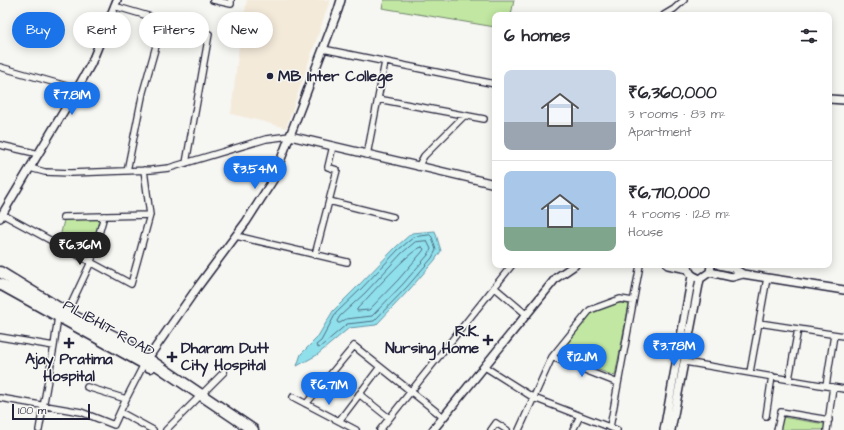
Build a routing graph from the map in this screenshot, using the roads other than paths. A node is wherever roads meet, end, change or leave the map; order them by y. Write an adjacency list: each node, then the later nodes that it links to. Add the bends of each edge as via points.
1 (213, 0): 2 (street, via 231,4)
2 (231, 0)
3 (341, 0): 10 (street)
4 (684, 0): 7 (street)
5 (115, 3): 6 (street); 14 (street)
6 (140, 12)
7 (669, 12)
8 (155, 48): 29 (street, via 143,92)
9 (207, 48): 25 (street)
10 (323, 50): 11 (street); 20 (street)
11 (385, 62): 13 (street); 16 (street)
12 (0, 67): 14 (street)
13 (492, 83)
14 (77, 89): 23 (street)
15 (832, 98): 17 (street)
16 (378, 99): 18 (street); 24 (street)
17 (844, 100)
18 (464, 116): 19 (street); 26 (street, via 424,156)
19 (484, 119)
20 (290, 136): 22 (street); 25 (street, via 266,138); 37 (street, via 273,180)
21 (0, 145): 23 (street)
22 (333, 146): 24 (street); 31 (street, via 328,167 337,170)
23 (39, 154): 27 (street)
24 (367, 154): 26 (street)
25 (186, 163): 28 (street, via 169,168)
26 (418, 167): 30 (street)
27 (30, 168): 29 (street, via 45,172 71,173); 33 (street)
28 (144, 170): 29 (street); 32 (street)
29 (127, 171)
30 (492, 183)
31 (329, 201): 35 (street); 38 (street)
32 (150, 215): 34 (street); 39 (street, via 131,284)
33 (1, 216): 39 (street)
34 (104, 216): 36 (street); 39 (street)
35 (394, 217)
36 (63, 218)
37 (236, 236): 38 (street); 64 (street)
38 (315, 255): 40 (street)
39 (91, 262): 56 (street)
40 (347, 262)
41 (510, 268): 52 (street)
42 (570, 268): 55 (street, via 556,278)
43 (639, 268): 54 (street)
44 (733, 268): 48 (street)
45 (710, 269): 48 (street, via 732,277); 50 (street)
46 (689, 270): 50 (street); 107 (street)
47 (0, 272): 56 (highway)
48 (743, 274): 49 (street)
49 (767, 278): 53 (street); 57 (street)
50 (700, 279): 65 (street)
51 (0, 284): 56 (highway, PILIBHIT ROAD)
52 (494, 287): 55 (street); 77 (street)
53 (844, 290)
54 (633, 301): 63 (street, via 620,299 590,310); 72 (street)
55 (527, 315): 67 (street)
56 (63, 316): 62 (street); 64 (highway, PILIBHIT ROAD)
57 (759, 323): 58 (street); 69 (street)
58 (798, 329): 59 (street); 71 (street)
59 (834, 335): 60 (street); 74 (street)
60 (844, 336)
61 (0, 337): 62 (street)
62 (54, 346): 84 (street)
63 (552, 357): 72 (street); 82 (street)
64 (146, 361): 79 (highway, PILIBHIT ROAD); 83 (street)
65 (685, 362): 69 (street); 108 (street)
66 (380, 367): 77 (street); 78 (street); 85 (street, via 354,346)
67 (485, 367): 82 (street); 89 (street)
68 (224, 372): 79 (street)
69 (750, 372): 70 (street)
70 (772, 376): 71 (street); 88 (street)
71 (789, 379): 74 (street)
72 (618, 383): 93 (street)
73 (87, 386): 83 (street)
74 (826, 386): 75 (street)
75 (833, 387): 76 (street); 91 (street)
76 (844, 389)
77 (411, 391): 89 (street); 90 (street)
78 (359, 394): 90 (street); 92 (street)
79 (199, 396): 96 (street); 97 (highway, PILIBHIT ROAD, via 221,418); 98 (highway)
80 (293, 397): 85 (street)
81 (0, 398): 84 (street)
82 (534, 398): 87 (street); 104 (street)
83 (126, 399): 86 (street)
84 (44, 404): 86 (street, via 82,412 114,425); 94 (street)
85 (306, 404): 92 (street)
86 (120, 412): 95 (street)
87 (580, 416): 93 (street); 105 (street)
88 (766, 416)
89 (443, 417): 101 (street)
90 (390, 418): 100 (street)
91 (829, 420): 109 (street, via 781,412); 110 (street)
92 (339, 421): 99 (street)
93 (610, 427): 106 (street)
94 (39, 430)
95 (153, 430)
96 (166, 430)
97 (240, 430)
98 (253, 430)
99 (356, 430)
100 (380, 430)
101 (433, 430)
102 (491, 430): 103 (street, via 496,423)
103 (507, 430)
104 (519, 430)
105 (573, 430)
106 (617, 430)
107 (664, 430)
108 (671, 430)
109 (778, 430)
110 (827, 430)

